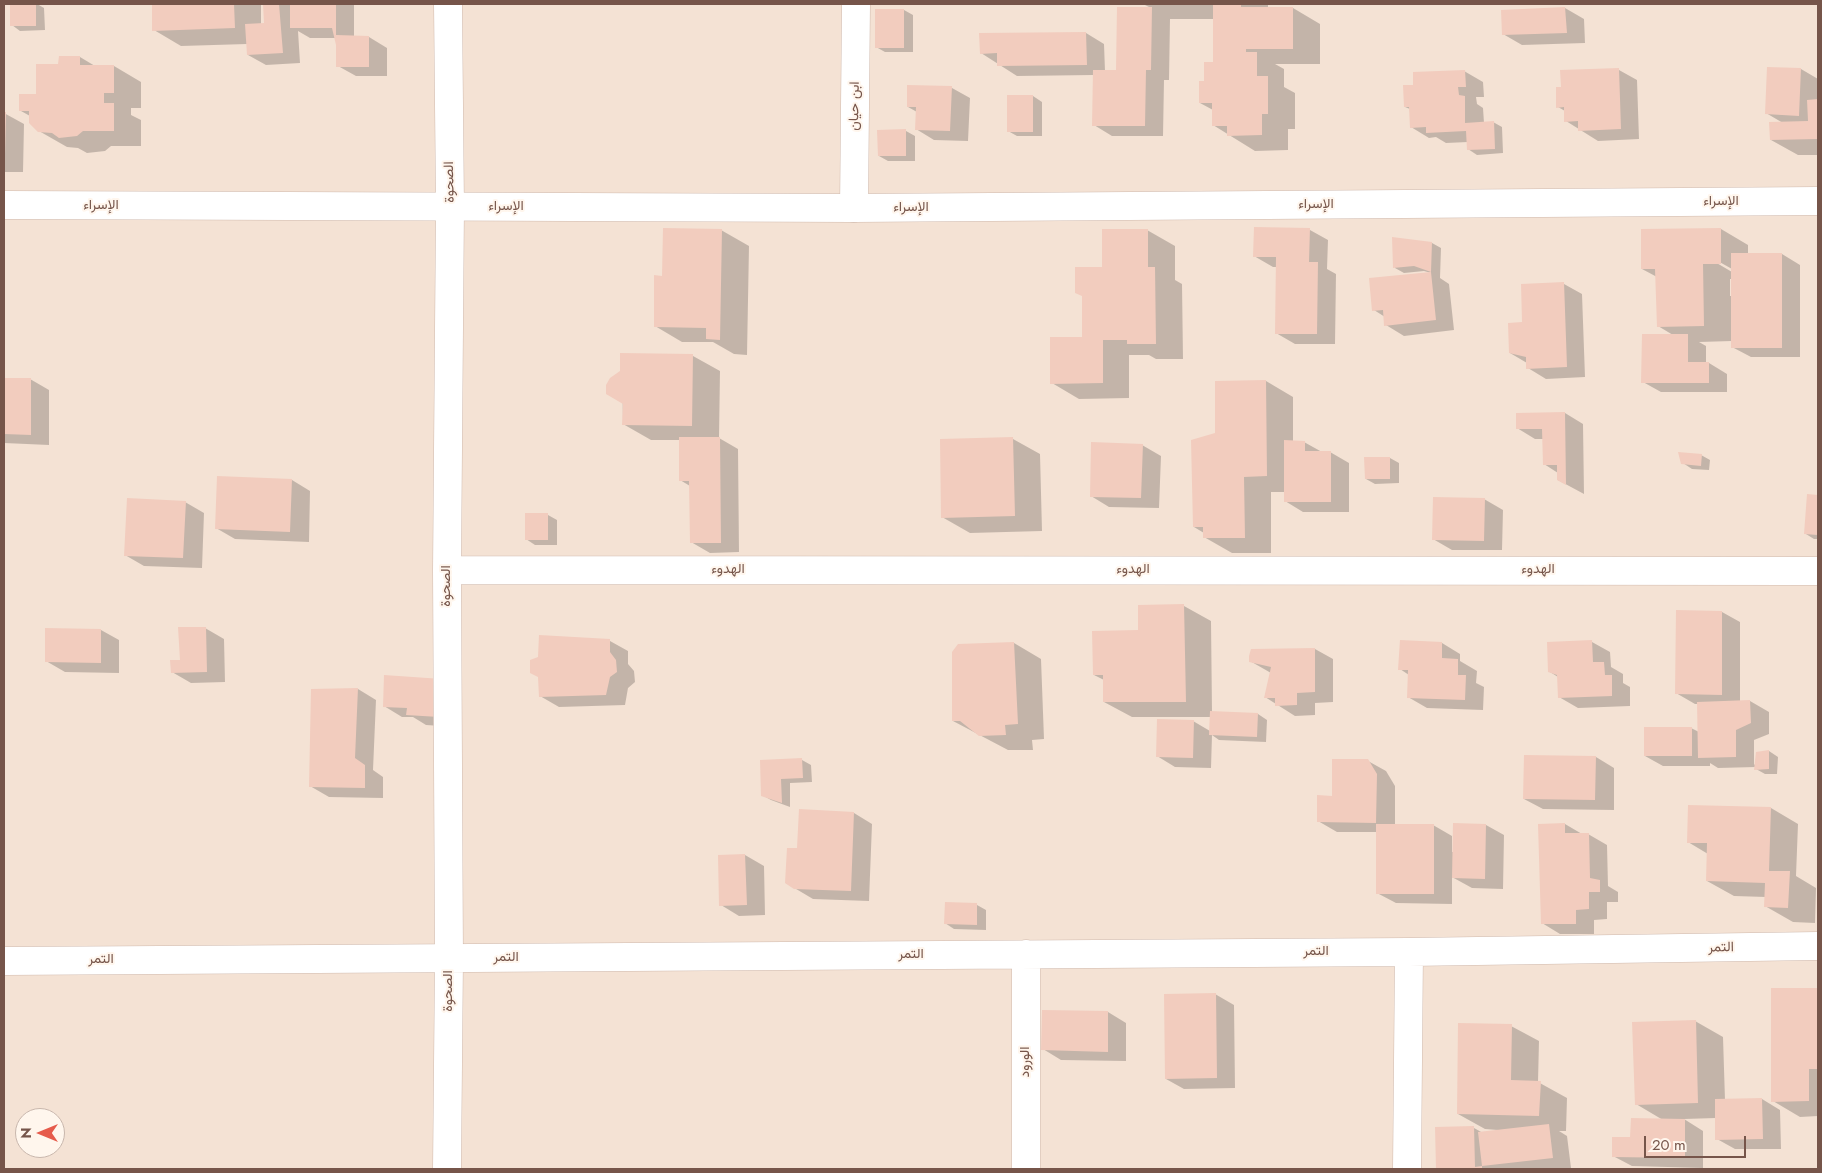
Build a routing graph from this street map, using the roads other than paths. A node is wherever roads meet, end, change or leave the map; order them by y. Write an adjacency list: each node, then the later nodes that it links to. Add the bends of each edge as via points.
1 (448, 4): 5 (street, الصحوة)
2 (856, 4): 6 (street, ابن حيان)
3 (1818, 202): 6 (street, الإسراء)
4 (4, 205): 5 (street, الإسراء)
5 (450, 207): 6 (street, الإسراء); 7 (street, الصحوة)
6 (854, 208)
7 (447, 570): 8 (street, الهدوء); 12 (street, الصحوة)
8 (1818, 571)
9 (1818, 946): 10 (street, التمر)
10 (1409, 952): 11 (street, التمر); 16 (street)
11 (1026, 954): 12 (street, التمر); 15 (street, الورود)
12 (449, 959): 13 (street, التمر); 14 (street, الصحوة)
13 (4, 961)
14 (447, 1169)
15 (1026, 1169)
16 (1407, 1169)

